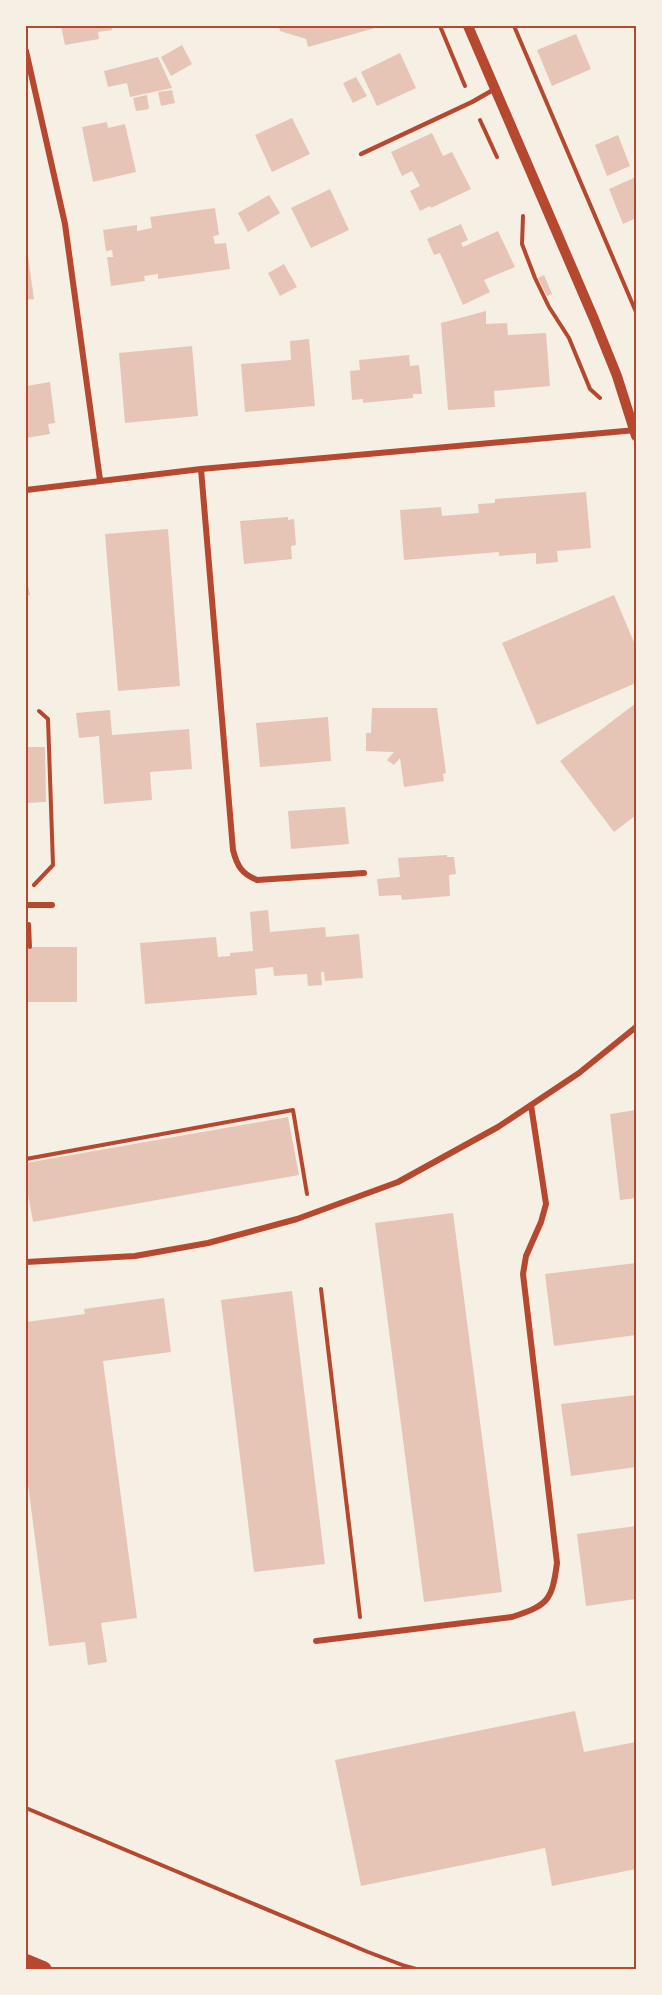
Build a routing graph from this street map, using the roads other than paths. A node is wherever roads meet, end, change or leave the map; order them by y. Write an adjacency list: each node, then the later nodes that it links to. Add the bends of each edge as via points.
1 (468, 26): 3 (street)
2 (26, 51): 7 (street, via 65,224)
3 (495, 89): 4 (lane); 5 (street, via 594,319)
4 (361, 154)
5 (636, 432): 6 (street)
6 (201, 469): 7 (street); 9 (street, via 236,863 245,875 257,880)
7 (100, 480): 8 (street)
8 (26, 490)
9 (364, 873)
10 (26, 905): 11 (street)
11 (52, 905)
12 (636, 1027): 13 (street)
13 (531, 1105): 14 (street, via 398,1182 297,1219 208,1243 135,1256); 15 (street, via 546,1204 522,1274 557,1563 553,1590 538,1608 512,1617)
14 (26, 1262)
15 (316, 1641)
16 (26, 1962): 17 (highway)
17 (43, 1970)

